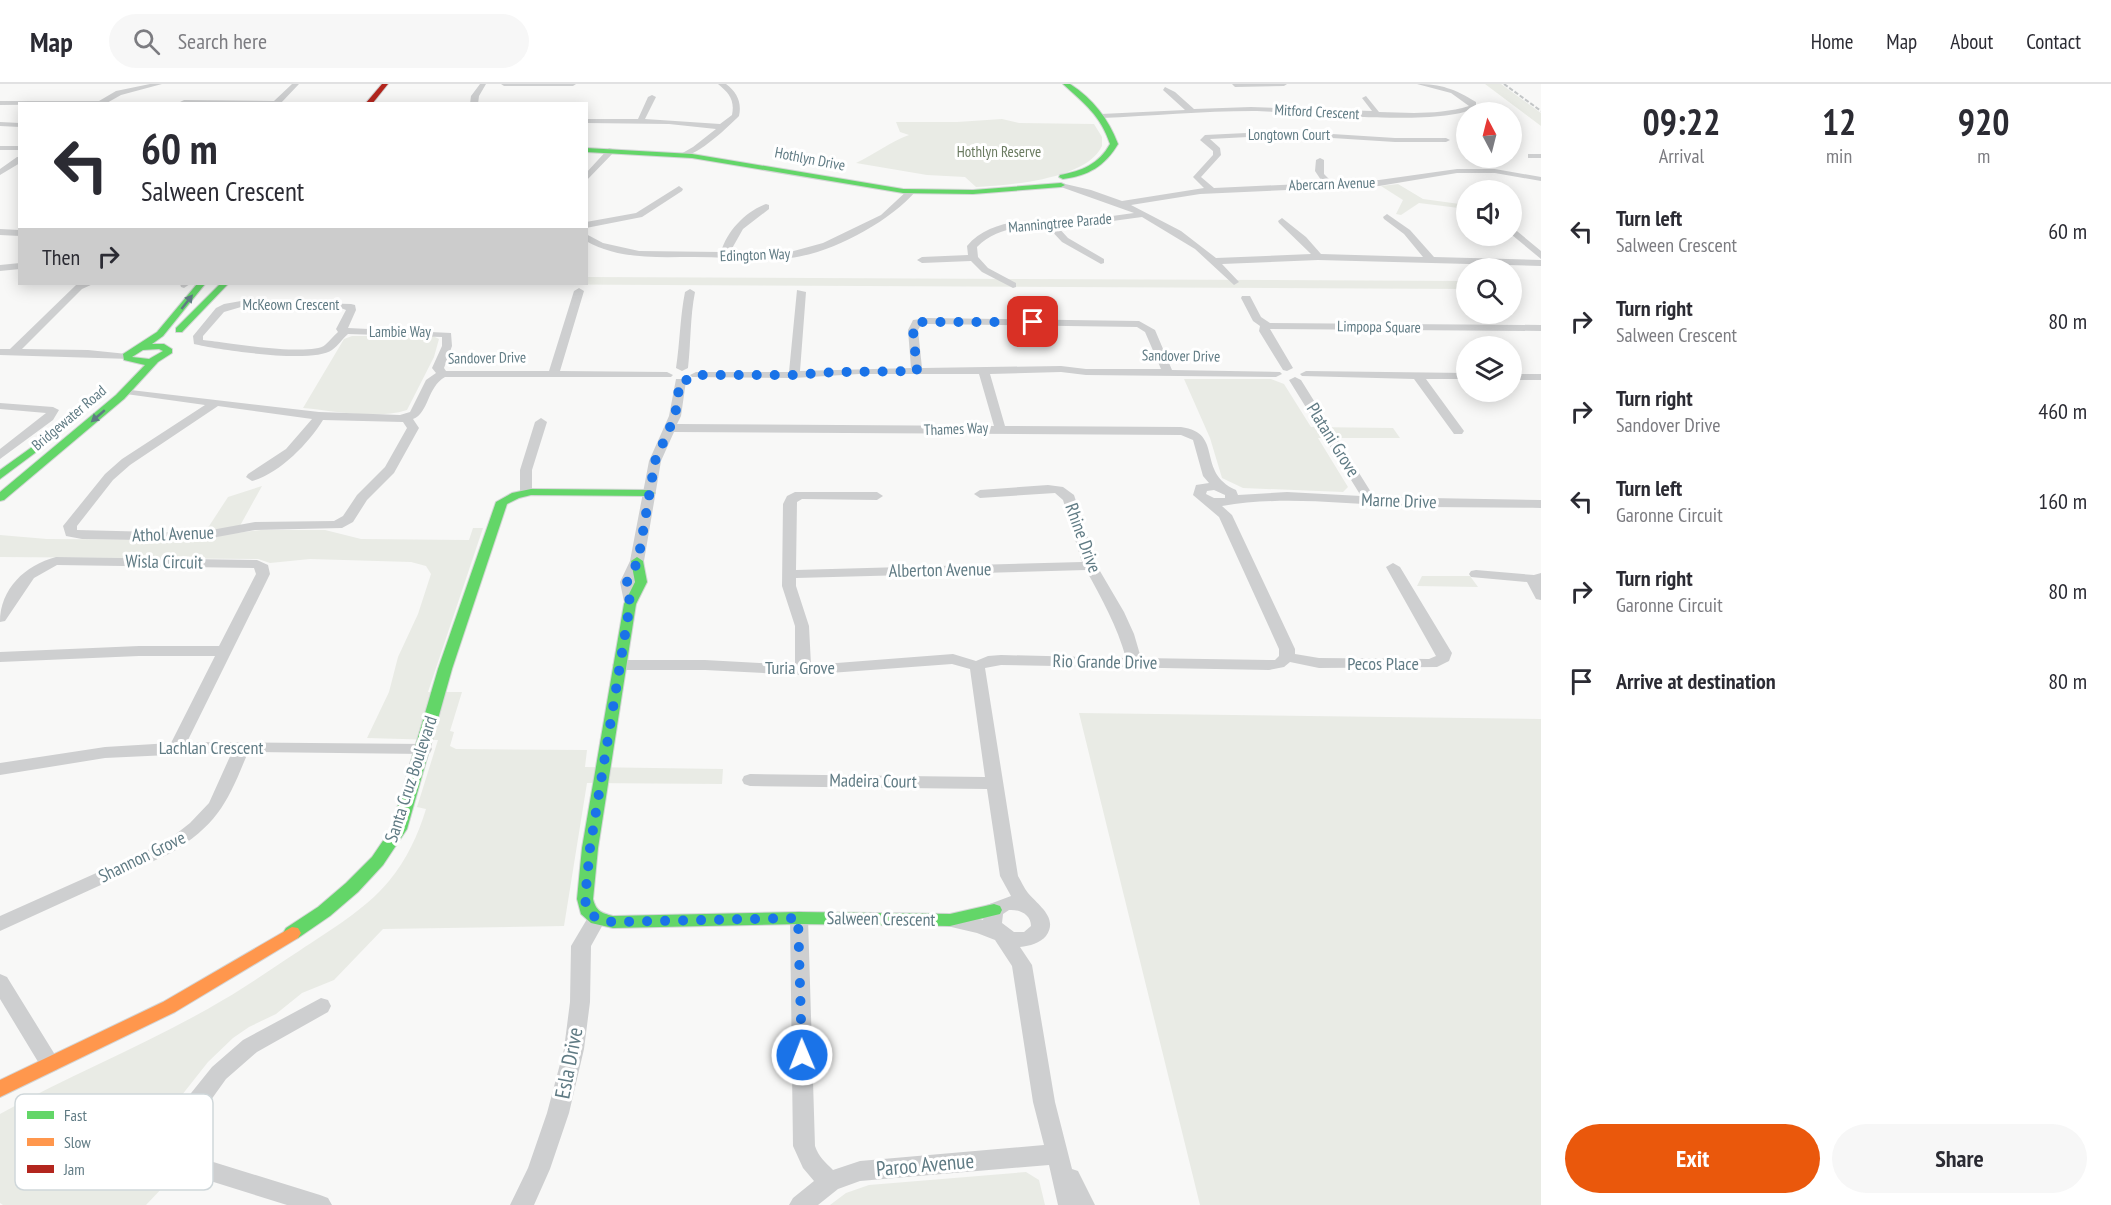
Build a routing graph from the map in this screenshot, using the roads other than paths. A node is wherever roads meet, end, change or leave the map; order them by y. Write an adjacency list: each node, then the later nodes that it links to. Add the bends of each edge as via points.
1 (159, 84): 20 (street, via 119,93)
2 (296, 84): 21 (street)
3 (385, 84): 22 (street)
4 (398, 84): 23 (street)
5 (483, 84): 24 (street)
6 (504, 84): 7 (street)
7 (573, 84)
8 (721, 84): 34 (street, via 731,91 738,110)
9 (1066, 84): 29 (street, Hothlyn Drive, via 1082,93)
10 (1284, 84): 12 (street)
11 (1420, 84): 13 (street)
12 (1235, 85)
13 (1433, 85): 25 (street, via 1460,93)
14 (1165, 89): 26 (street)
15 (8, 97): 18 (street)
16 (652, 97): 31 (street)
17 (1366, 98): 28 (street)
18 (0, 102): 19 (street)
19 (18, 102)
20 (101, 102)
21 (276, 102)
22 (370, 102)
23 (383, 102)
24 (474, 102)
25 (1471, 102)
26 (1193, 112): 28 (street, Mitford Crescent, via 1289,110); 29 (street, Mitford Crescent)
27 (1456, 112): 28 (street, Mitford Crescent)
28 (1378, 115)
29 (1101, 116): 46 (street, Hothlyn Drive, via 1114,144 1103,162)
30 (588, 121): 31 (street)
31 (641, 121): 34 (street)
32 (0, 124): 33 (street)
33 (18, 125)
34 (723, 127): 40 (street)
35 (1446, 140): 49 (street, Longtown Court, via 1285,133 1208,137 1204,140 1217,150 1218,156 1197,177)
36 (0, 148): 37 (street)
37 (18, 148)
38 (588, 150): 39 (street, Hothlyn Drive)
39 (606, 153): 40 (street, Hothlyn Drive); 44 (street)
40 (690, 153): 50 (street, Hothlyn Drive)
41 (18, 160): 43 (street)
42 (1320, 160): 47 (street, via 1317,167)
43 (0, 173)
44 (588, 176)
45 (1541, 179): 47 (street, Abercarn Avenue, via 1503,172 1464,171 1389,182)
46 (1067, 181): 50 (street, Hothlyn Drive, via 1027,188); 51 (street)
47 (1330, 185): 49 (street, Abercarn Avenue)
48 (680, 189): 57 (street, via 639,214)
49 (1211, 190): 51 (street, Abercarn Avenue)
50 (906, 194): 65 (street, Edington Way, via 884,217 816,249 775,256)
51 (1122, 204): 53 (street)
52 (766, 207): 65 (street, via 737,229)
53 (1143, 214): 56 (street, Manningtree Parade); 71 (street, via 1179,233)
54 (1387, 217): 69 (street, via 1407,232)
55 (1282, 221): 66 (street)
56 (1049, 223): 67 (street, Manningtree Parade, via 1014,226 984,235 972,246); 70 (street, via 1065,240)
57 (588, 225)
58 (0, 232): 59 (street)
59 (18, 233)
60 (588, 238): 62 (street, Edington Way)
61 (1522, 239): 64 (street)
62 (600, 245): 63 (street); 65 (street, Edington Way, via 639,254)
63 (588, 248)
64 (1541, 255)
65 (724, 256)
66 (1318, 257): 69 (street); 71 (street)
67 (973, 258): 68 (street); 79 (street, via 985,270)
68 (922, 260)
69 (1431, 260): 72 (street)
70 (1101, 261)
71 (1215, 261): 75 (street)
72 (1541, 263)
73 (18, 266): 74 (street)
74 (0, 268)
75 (1234, 282)
76 (85, 285): 89 (street)
77 (200, 285): 90 (street, Bridgewater Road, one-way to 77, via 155,339)
78 (223, 285): 87 (street, via 170,337)
79 (1013, 285)
80 (579, 291): 95 (street)
81 (690, 292): 99 (street)
82 (801, 292): 100 (street)
83 (1246, 298): 84 (street, via 1257,319)
84 (1268, 326): 85 (street, Limpopa Square); 92 (street, via 1264,331)
85 (1541, 328)
86 (346, 331): 86 (street, McKeown Crescent, via 341,329 351,310 347,305 232,304 220,310 196,339 256,350 317,352 329,348); 97 (street, Lambie Way, via 447,335 438,368)
87 (166, 347): 90 (street, via 155,345); 91 (street, Bridgewater Road, via 168,354)
88 (0, 352): 89 (street)
89 (12, 352): 90 (street)
90 (134, 353): 91 (street); 106 (street, Bridgewater Road, via 121,377)
91 (155, 360): 107 (street, Bridgewater Road)
92 (1287, 368): 98 (street, via 1277,370); 104 (street, via 1297,369)
93 (917, 371): 94 (street, Sandover Drive); 96 (street, via 914,324 927,321 1139,324 1150,330); 100 (street, Sandover Drive)
94 (984, 372): 96 (street, Sandover Drive); 115 (street)
95 (554, 373): 97 (street, Sandover Drive); 99 (street, Sandover Drive, via 667,375 671,379)
96 (1168, 373): 98 (street, Sandover Drive)
97 (443, 374): 112 (street, Sandover Drive, via 432,380 417,411)
98 (1276, 374): 104 (street, via 1285,379)
99 (681, 375): 100 (street, Sandover Drive, via 692,379 696,375); 114 (street)
100 (794, 375)
101 (1418, 376): 102 (street); 104 (street); 116 (street)
102 (1456, 376)
103 (1522, 376): 105 (street)
104 (1300, 377): 128 (street, Platani Grove)
105 (1541, 377)
106 (103, 393): 107 (street); 111 (street, Bridgewater Road)
107 (123, 394): 108 (street); 126 (street, Bridgewater Road, one-way to 126)
108 (215, 403): 110 (street); 112 (street, Athol Avenue, via 109,477 70,526 71,533 195,537 255,526 337,525 348,519 400,455 413,428)
109 (0, 406): 118 (street, via 53,410 49,418)
110 (319, 416): 112 (street); 120 (street, via 290,453)
111 (75, 417)
112 (407, 417)
113 (541, 422): 122 (street, via 526,470)
114 (671, 428): 115 (street, Thames Way); 123 (street, via 655,461)
115 (1000, 428): 121 (street, Thames Way, via 1189,432 1199,438)
116 (1458, 431)
117 (52, 435): 119 (street, Bridgewater Road)
118 (0, 455)
119 (0, 476)
120 (252, 477)
121 (1207, 482): 127 (street, Marne Drive); 127 (street, Thames Way, via 1198,492 1207,501)
122 (526, 493): 123 (street, Santa Cruz Boulevard); 147 (street, Santa Cruz Boulevard, via 506,500 498,509 445,669)
123 (649, 493): 136 (street, via 638,561 627,582)
124 (980, 494): 130 (street, Rhine Drive, via 1059,490 1069,498)
125 (877, 496): 132 (street, via 810,494 792,499)
126 (0, 498)
127 (1227, 499): 128 (street, Marne Drive, via 1256,496); 140 (street)
128 (1370, 501): 129 (street, Marne Drive)
129 (1541, 504)
130 (1090, 566): 132 (street, Alberton Avenue); 141 (street, Rhine Drive, via 1117,612)
131 (1393, 567): 140 (street, Pecos Place, via 1444,658 1431,664 1307,662)
132 (790, 574): 144 (street, via 792,599 802,626)
133 (1476, 574): 134 (street)
134 (1538, 578): 135 (street, via 1533,584)
135 (1541, 596)
136 (630, 604): 142 (street)
137 (0, 618): 138 (street, Wisla Circuit, via 29,573 45,563 257,564 263,568 263,574)
138 (225, 651): 139 (street); 145 (street, Wisla Circuit)
139 (0, 657)
140 (1287, 657): 141 (street, Rio Grande Drive, via 1275,665)
141 (1135, 662): 143 (street, Rio Grande Drive, via 1001,660)
142 (620, 664): 144 (street, Turia Grove); 155 (street, via 585,899 587,910)
143 (978, 666): 144 (street, Turia Grove, via 953,659); 150 (street)
144 (803, 670)
145 (177, 747): 146 (street, Lachlan Crescent); 148 (street, Lachlan Crescent, via 78,754)
146 (242, 747): 147 (street, Lachlan Crescent); 157 (street, Shannon Grove, via 219,804 188,836)
147 (424, 749): 163 (street, Santa Cruz Boulevard, via 399,829 387,852 344,898 200,991)
148 (0, 769)
149 (750, 780): 150 (street, Madeira Court)
150 (995, 783): 151 (street)
151 (1009, 876): 152 (street); 153 (street)
152 (1030, 907): 153 (street, via 1013,903); 159 (street, via 1041,922)
153 (996, 909): 156 (street, Salween Crescent); 158 (street, via 992,925)
154 (798, 918): 155 (street, Salween Crescent, via 613,922); 156 (street, Salween Crescent); 169 (street, via 804,1146 806,1156)
155 (597, 919): 171 (street, Esla Drive, via 582,946 574,1048 558,1113)
156 (950, 920): 158 (street, Salween Crescent)
157 (0, 924)
158 (1001, 935): 159 (street, via 1018,940); 160 (street)
159 (1033, 936): 160 (street)
160 (1022, 965): 167 (street, via 1044,1102)
161 (0, 982): 163 (street)
162 (321, 1006): 166 (street, via 250,1046)
163 (50, 1064): 164 (street, Santa Cruz Boulevard)
164 (10, 1085): 165 (street, Santa Cruz Boulevard)
165 (0, 1094)
166 (204, 1094)
167 (1058, 1154): 169 (street, Paroo Avenue, via 860,1171); 173 (street); 174 (street)
168 (213, 1172): 170 (street)
169 (830, 1181): 172 (street, Paroo Avenue)
170 (320, 1205)
171 (522, 1205)
172 (801, 1205)
173 (1070, 1205)
174 (1083, 1205)

